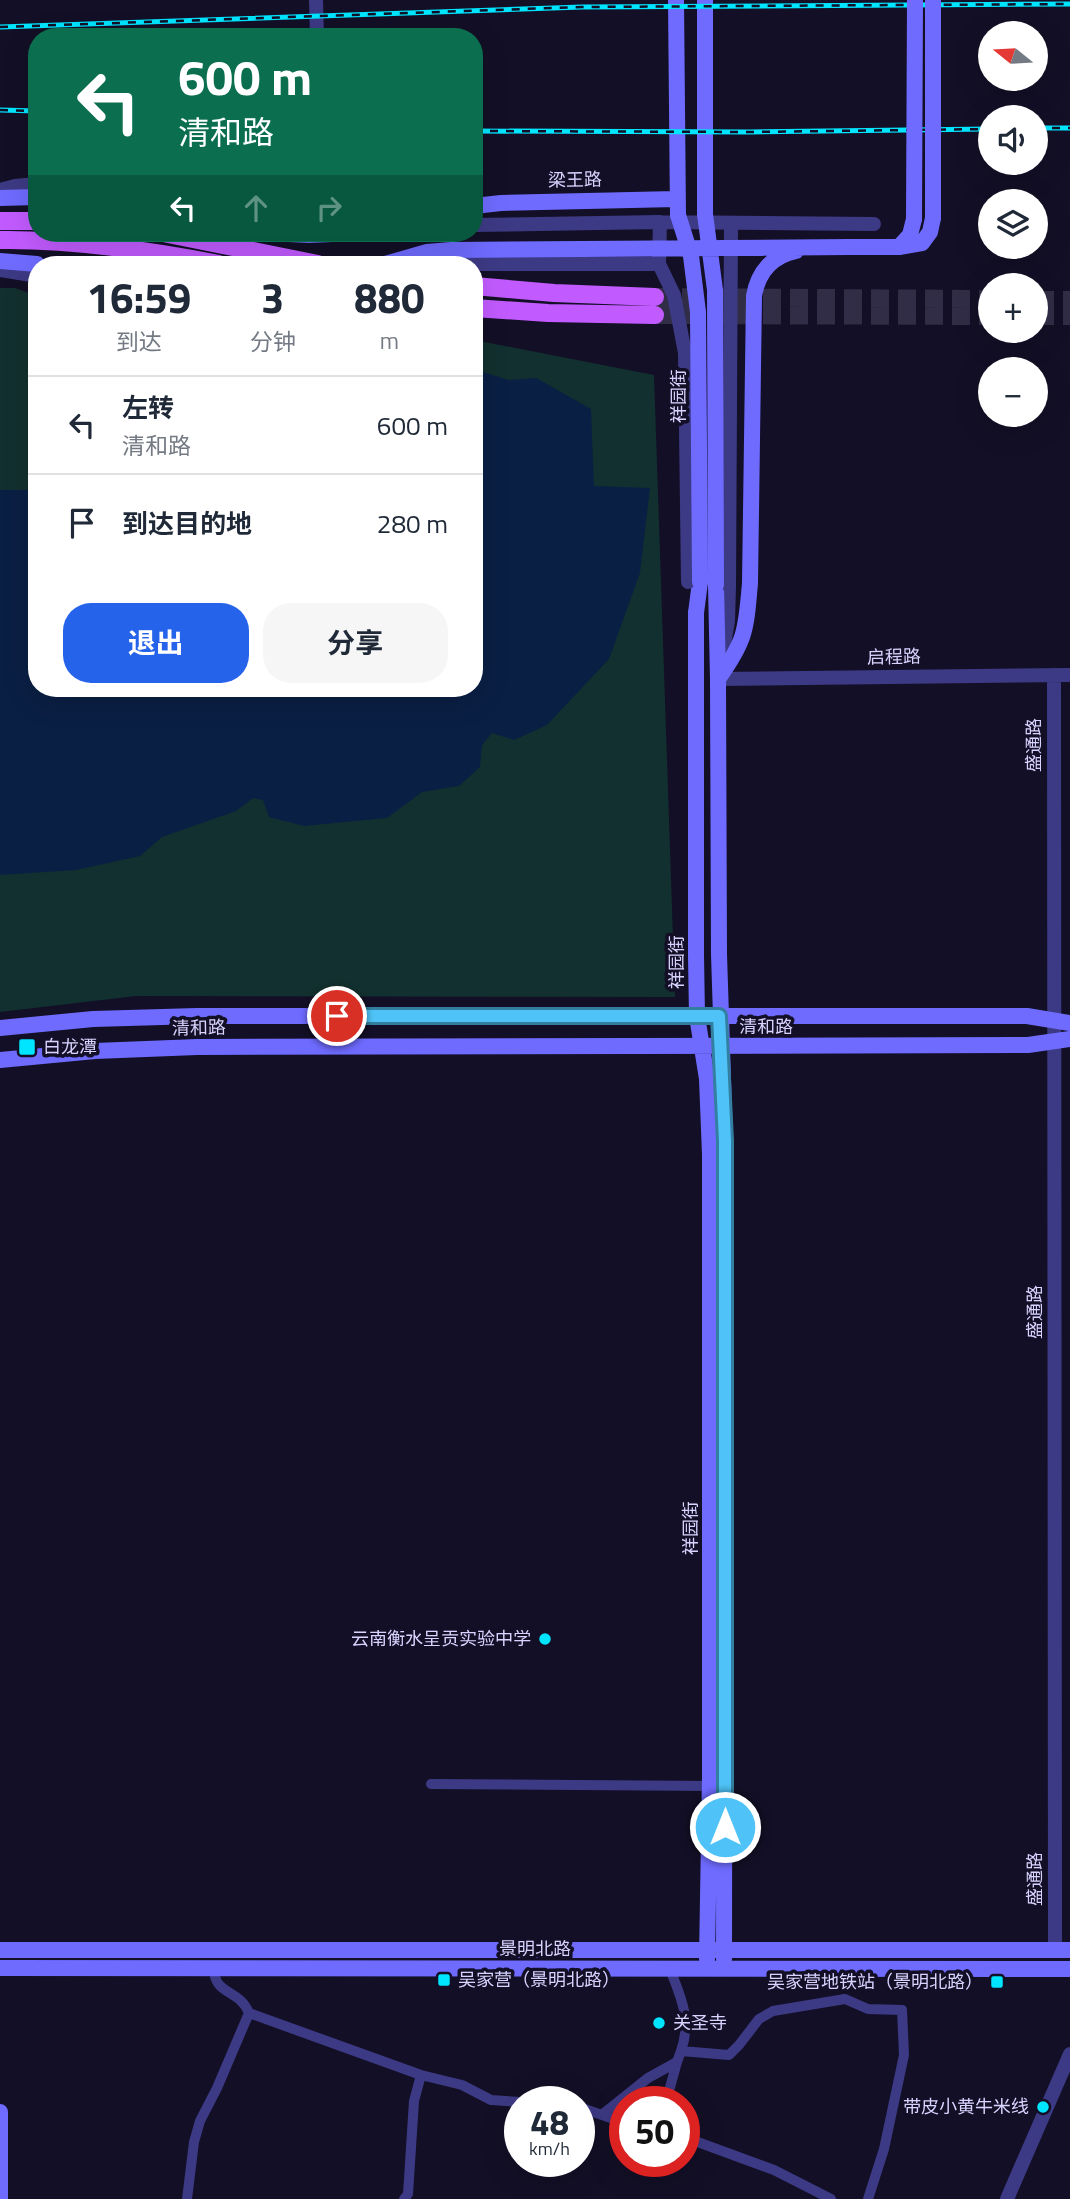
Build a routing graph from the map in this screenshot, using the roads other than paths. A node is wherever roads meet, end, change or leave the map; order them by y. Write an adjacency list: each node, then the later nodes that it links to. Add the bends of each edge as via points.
1 (316, 0): 6 (street)
2 (676, 0): 7 (main road, 祥园街)
3 (705, 0): 8 (main road, 祥园街)
4 (915, 0): 26 (main road, bridge, via 914,219 910,235)
5 (933, 0): 26 (main road, bridge, via 933,218 922,243)
6 (317, 28)
7 (676, 150): 8 (main road, via 691,159); 14 (main road, 祥园街)
8 (705, 150): 43 (main road, 祥园街, bridge, via 705,214 715,290)
9 (28, 185): 10 (street)
10 (0, 190)
11 (28, 197): 12 (main road)
12 (0, 198)
13 (483, 205): 14 (main road, 梁王路, via 657,200)
14 (677, 207): 40 (main road, 祥园街, bridge, via 691,256 698,313 700,582)
15 (0, 221): 16 (main road)
16 (28, 222)
17 (660, 222): 18 (street, bridge); 20 (street); 33 (street)
18 (732, 223): 19 (street); 43 (street, bridge, via 728,621)
19 (874, 224)
20 (483, 225)
21 (0, 240): 22 (main road)
22 (28, 241)
23 (53, 242): 27 (main road)
24 (213, 242): 28 (main road)
25 (812, 247): 26 (main road, bridge); 29 (main road, bridge, via 451,250); 43 (main road, bridge, via 772,261 757,279 750,583 741,644)
26 (899, 247)
27 (175, 256)
28 (280, 256)
29 (413, 256)
30 (0, 261): 31 (main road)
31 (28, 263)
32 (483, 264): 33 (street)
33 (659, 264): 40 (street, bridge, via 674,295 685,353 688,582)
34 (0, 270): 35 (street)
35 (28, 275)
36 (483, 287): 37 (main road)
37 (655, 297)
38 (483, 309): 39 (main road)
39 (655, 315)
40 (696, 613): 44 (main road, 祥园街, bridge)
41 (1054, 675): 42 (street, 启程路); 43 (street, 启程路); 46 (street, 盛通路)
42 (1070, 675)
43 (718, 679): 45 (main road, 祥园街, bridge)
44 (697, 1016): 45 (main road, 清和路); 47 (main road, 清和路, via 184,1017); 49 (main road, 祥园街)
45 (719, 1016): 46 (main road, 清和路, via 1027,1017); 50 (main road, 祥园街)
46 (1062, 1022): 48 (street, 盛通路)
47 (0, 1028)
48 (1062, 1040): 50 (main road, 清和路, via 1028,1045); 57 (street, 盛通路)
49 (702, 1046): 50 (main road, 清和路); 51 (main road, 清和路, via 197,1047); 53 (main road, 祥园街, via 710,1156)
50 (722, 1046): 53 (main road, 祥园街, via 725,1141)
51 (0, 1060)
52 (431, 1784): 53 (street)
53 (718, 1786): 55 (main road, 祥园街); 56 (main road, 祥园街)
54 (0, 1950): 55 (main road, 景明北路)
55 (707, 1950): 56 (main road, 景明北路); 61 (main road, 祥园街)
56 (724, 1950): 57 (main road, 景明北路); 62 (main road, 祥园街)
57 (1062, 1950)
58 (0, 1968): 59 (main road, 景明北路)
59 (214, 1968): 60 (main road, 景明北路); 64 (street, via 214,1981 240,2000)
60 (670, 1969): 61 (main road, 景明北路); 65 (street, via 687,2027)
61 (707, 1969): 62 (main road, 景明北路)
62 (724, 1969): 63 (main road, 景明北路)
63 (1070, 1969)
64 (249, 2013): 68 (street); 77 (street, via 200,2121)
65 (681, 2051): 67 (street); 80 (street, via 729,2055 759,2019 773,2011 845,1999 868,2010 902,2010 904,2055)
66 (1070, 2054): 81 (street)
67 (677, 2063): 69 (street); 73 (street, via 648,2078)
68 (421, 2075): 70 (street); 78 (street)
69 (671, 2086)
70 (504, 2101)
71 (0, 2112): 76 (main road)
72 (595, 2112): 73 (street)
73 (603, 2114): 74 (street)
74 (609, 2116)
75 (700, 2143): 79 (street, via 774,2170)
76 (0, 2199)
77 (187, 2199)
78 (404, 2199)
79 (831, 2199)
80 (868, 2199)
81 (1007, 2199)

